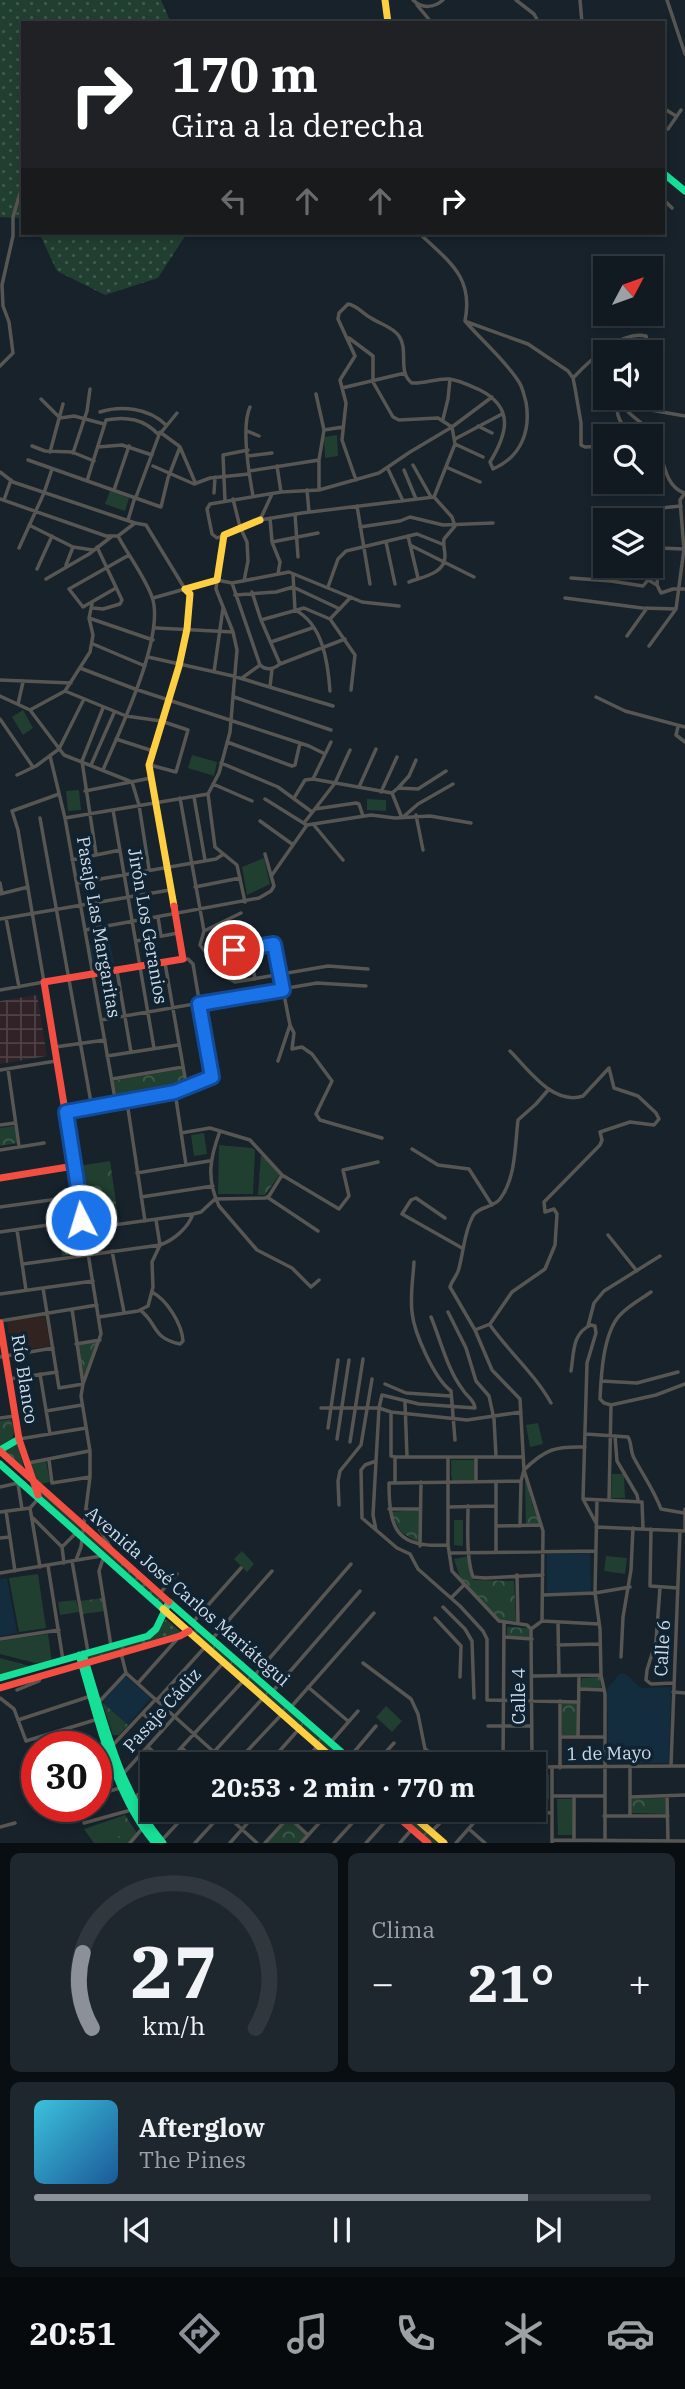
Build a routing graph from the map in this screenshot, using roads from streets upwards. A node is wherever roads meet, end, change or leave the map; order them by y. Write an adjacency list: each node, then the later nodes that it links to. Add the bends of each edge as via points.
1 (385, 0): 7 (street)
2 (443, 0): 6 (street, via 434,6)
3 (516, 0): 9 (street)
4 (580, 0): 10 (street)
5 (667, 0): 11 (street)
6 (414, 2): 8 (street)
7 (388, 21)
8 (430, 21)
9 (538, 21)
10 (582, 21)
11 (685, 54)
12 (665, 108): 14 (street)
13 (681, 110): 14 (street)
14 (676, 116): 15 (street)
15 (668, 129)
16 (665, 175): 18 (street)
17 (21, 190): 29 (street, via 2,285 13,353)
18 (685, 191)
19 (665, 201): 20 (street)
20 (673, 208)
21 (421, 235): 23 (street)
22 (424, 235): 23 (street)
23 (425, 239): 24 (street, via 456,270 467,291)
24 (465, 321): 31 (street, via 528,344); 45 (street, via 520,383 525,401 527,430 521,446 493,469 489,462 503,439)
25 (348, 337): 30 (street, via 338,318 345,306 353,304 398,334); 33 (street, via 373,356); 34 (street, via 355,356 341,378)
26 (624, 340): 27 (street, via 634,335 645,335)
27 (647, 340)
28 (593, 359): 31 (street)
29 (0, 366)
30 (405, 373): 32 (street, via 416,384); 33 (street)
31 (573, 378): 65 (street, via 582,424 580,443)
32 (450, 379): 37 (street); 49 (street)
33 (373, 382): 34 (street); 49 (street, via 393,417)
34 (342, 388): 53 (street, via 346,403)
35 (90, 389): 47 (street)
36 (316, 394): 55 (street)
37 (492, 397): 45 (street); 54 (street)
38 (41, 400): 48 (street)
39 (63, 404): 48 (street)
40 (250, 407): 56 (street)
41 (626, 410): 100 (street, via 653,434 670,482)
42 (659, 410): 46 (street)
43 (100, 412): 51 (street, via 131,408)
44 (177, 413): 51 (street)
45 (502, 414): 52 (street)
46 (685, 416)
47 (85, 417): 48 (street); 50 (street); 68 (street)
48 (60, 418): 67 (street)
49 (443, 419): 54 (street)
50 (104, 424): 57 (street, via 108,419 138,419); 64 (street)
51 (166, 425): 57 (street)
52 (478, 426): 58 (street); 60 (street)
53 (343, 427): 55 (street); 89 (street, via 342,440)
54 (453, 427): 60 (street); 81 (street)
55 (324, 430): 74 (street)
56 (247, 431): 59 (street); 66 (street)
57 (160, 433): 63 (street); 70 (street)
58 (492, 433)
59 (259, 436)
60 (455, 442): 72 (street); 79 (street)
61 (32, 446): 67 (street)
62 (129, 446): 64 (street); 70 (street); 93 (street)
63 (179, 446): 85 (street); 91 (street)
64 (99, 447): 75 (street)
65 (593, 447)
66 (248, 450): 71 (street); 87 (street, via 224,454)
67 (50, 452): 68 (street)
68 (73, 453): 75 (street)
69 (272, 453): 71 (street)
70 (152, 455): 102 (street)
71 (248, 456): 84 (street)
72 (483, 457)
73 (28, 460): 80 (street)
74 (319, 460): 78 (street); 94 (street)
75 (94, 461): 90 (street)
76 (413, 465): 103 (street)
77 (153, 466): 85 (street)
78 (276, 466): 84 (street); 96 (street)
79 (446, 467): 92 (street); 103 (street)
80 (52, 469): 90 (street); 97 (street)
81 (388, 469): 89 (street); 108 (street)
82 (404, 470): 105 (street)
83 (0, 472): 88 (street)
84 (249, 472): 87 (street); 101 (street)
85 (170, 473): 91 (street); 102 (street, via 161,508)
86 (215, 477): 87 (street); 91 (street); 98 (street)
87 (223, 477): 107 (street)
88 (11, 480): 97 (street); 106 (street)
89 (356, 480): 94 (street)
90 (87, 481): 93 (street)
91 (195, 482)
92 (480, 482)
93 (114, 490): 102 (street)
94 (319, 490): 95 (street)
95 (307, 491): 96 (street); 113 (street)
96 (281, 492): 99 (street)
97 (44, 493): 112 (street); 116 (street)
98 (214, 493)
99 (273, 493): 101 (street); 117 (street)
100 (685, 493): 110 (street)
101 (254, 496): 104 (street)
102 (136, 497): 116 (street)
103 (432, 497): 105 (street); 120 (street)
104 (233, 499): 107 (street); 122 (street)
105 (416, 499): 108 (street)
106 (2, 500): 112 (street)
107 (225, 501): 125 (street, via 207,509 212,534 217,538)
108 (403, 501): 109 (street)
109 (357, 506): 113 (street); 123 (street)
110 (681, 506): 111 (street); 140 (street)
111 (661, 508)
112 (35, 511): 121 (street); 129 (street)
113 (309, 512): 114 (street)
114 (295, 514): 115 (street); 130 (street)
115 (270, 518): 117 (street); 131 (street)
116 (128, 520): 118 (street)
117 (260, 520): 122 (street)
118 (135, 523): 127 (street); 166 (street, via 150,528)
119 (492, 523): 120 (street)
120 (455, 524): 123 (street, via 410,517); 133 (street)
121 (29, 525): 126 (street); 136 (street)
122 (240, 527): 125 (street); 155 (street, via 247,542)
123 (360, 527): 137 (street)
124 (318, 533): 130 (street)
125 (225, 535): 154 (street)
126 (52, 536): 135 (street); 146 (street)
127 (118, 536): 129 (street); 141 (street)
128 (408, 536): 132 (street); 133 (street, via 421,535); 134 (street)
129 (111, 537): 139 (street)
130 (296, 538): 131 (street); 142 (street)
131 (272, 542): 148 (street, via 280,562)
132 (386, 542): 137 (street); 160 (street)
133 (443, 544): 143 (street)
134 (410, 545): 143 (street); 153 (street)
135 (73, 547): 139 (street); 144 (street)
136 (19, 548)
137 (363, 548): 159 (street); 163 (street, via 341,554)
138 (663, 548): 140 (street)
139 (95, 549): 144 (street); 145 (street)
140 (684, 549): 165 (street)
141 (129, 555): 145 (street); 170 (street)
142 (299, 558)
143 (444, 561): 149 (street); 153 (street, via 434,574)
144 (66, 566): 152 (street)
145 (107, 568): 164 (street); 172 (street, via 69,589 81,607)
146 (37, 569)
147 (293, 573): 148 (street); 162 (street); 163 (street)
148 (278, 575): 155 (street)
149 (474, 577)
150 (571, 578): 156 (street)
151 (658, 578): 161 (street)
152 (46, 579)
153 (419, 579): 157 (street)
154 (217, 580): 158 (street); 166 (street); 173 (street)
155 (244, 581): 158 (street)
156 (611, 581): 161 (street, via 643,586 648,580)
157 (409, 582)
158 (232, 583): 168 (street)
159 (370, 584)
160 (395, 584)
161 (657, 585): 165 (street, via 661,593)
162 (293, 587): 167 (street); 176 (street); 178 (street)
163 (327, 587): 169 (street)
164 (116, 588): 172 (street); 172 (street, via 120,604 103,609)
165 (683, 588): 177 (street)
166 (185, 589): 170 (street); 184 (street, via 190,594)
167 (252, 592): 168 (street); 181 (street)
168 (235, 595): 196 (street)
169 (351, 597): 174 (street, via 362,603); 176 (street)
170 (153, 598): 182 (street)
171 (565, 598): 175 (street)
172 (93, 606): 179 (street)
173 (224, 606): 185 (street); 186 (street)
174 (399, 606)
175 (647, 608): 177 (street); 187 (street)
176 (340, 609): 180 (street)
177 (676, 609): 192 (street)
178 (295, 610): 180 (street, via 304,608); 181 (street); 183 (street)
179 (89, 618): 189 (street); 191 (street)
180 (330, 619): 188 (street)
181 (261, 620): 190 (street)
182 (156, 628): 184 (street); 189 (street)
183 (313, 628): 190 (street); 193 (street)
184 (187, 629): 185 (street); 198 (street)
185 (219, 631): 186 (street); 201 (street)
186 (233, 632): 202 (street, via 237,650)
187 (627, 636)
188 (345, 639): 193 (street); 209 (street, via 355,655)
189 (153, 640): 194 (street)
190 (271, 642): 195 (street)
191 (93, 644): 197 (street); 199 (street)
192 (649, 646)
193 (323, 647): 195 (street); 211 (street)
194 (148, 657): 197 (street); 198 (street)
195 (279, 664): 200 (street)
196 (260, 665): 200 (street); 203 (street)
197 (145, 666): 208 (street)
198 (179, 666): 201 (street); 214 (street)
199 (80, 668): 206 (street); 208 (street)
200 (272, 669): 207 (street)
201 (214, 672): 202 (street)
202 (233, 676): 203 (street); 213 (street)
203 (241, 678): 207 (street)
204 (0, 680): 205 (street)
205 (23, 681): 206 (street); 217 (street)
206 (71, 683): 210 (street)
207 (270, 688): 218 (street)
208 (135, 690): 214 (street); 222 (street)
209 (351, 690)
210 (65, 691): 216 (street); 220 (street)
211 (330, 691)
212 (0, 696): 217 (street)
213 (234, 697): 224 (street); 228 (street)
214 (167, 698): 224 (street); 225 (street)
215 (596, 698): 227 (street)
216 (83, 700): 219 (street); 234 (street)
217 (18, 704): 220 (street)
218 (333, 706)
219 (103, 708): 221 (street); 242 (street)
220 (30, 710): 234 (street)
221 (114, 712): 222 (street); 244 (street)
222 (125, 716): 225 (street); 229 (street)
223 (0, 719): 246 (street)
224 (230, 719): 230 (street); 233 (street)
225 (162, 720): 237 (street); 245 (street, via 186,728 188,733 176,772)
226 (685, 726): 227 (street)
227 (678, 727): 232 (street, via 676,735)
228 (331, 730)
229 (116, 739): 237 (street); 247 (street)
230 (227, 742): 233 (street, via 292,766); 243 (street)
231 (331, 742): 238 (street)
232 (685, 742)
233 (300, 743): 238 (street)
234 (59, 749): 239 (street); 242 (street)
235 (376, 749): 256 (street)
236 (350, 750): 253 (street)
237 (153, 751): 245 (street)
238 (325, 754): 251 (street)
239 (50, 756): 246 (street); 261 (street, Pasaje Las Margaritas)
240 (397, 757): 259 (street)
241 (416, 760): 257 (street)
242 (82, 761): 244 (street); 258 (street)
243 (221, 763): 254 (street); 266 (street, via 278,787)
244 (91, 765): 247 (street)
245 (149, 765): 250 (street)
246 (33, 767): 249 (street)
247 (103, 770): 252 (street)
248 (446, 771): 257 (street, via 418,789)
249 (17, 775)
250 (151, 778): 252 (street); 267 (street)
251 (313, 779): 253 (street); 266 (street, via 305,780)
252 (132, 782): 258 (street); 269 (street)
253 (335, 782): 256 (street); 271 (street)
254 (213, 784): 262 (street); 268 (street)
255 (453, 784): 277 (street)
256 (359, 787): 259 (street)
257 (398, 788): 260 (street)
258 (85, 791): 272 (street)
259 (381, 792): 260 (street)
260 (393, 793): 277 (street)
261 (59, 794): 276 (street, Pasaje Las Margaritas); 299 (street, via 12,811)
262 (208, 794): 263 (street); 287 (street, via 215,847)
263 (194, 796): 264 (street); 289 (street)
264 (180, 797): 267 (street); 291 (street)
265 (265, 799): 280 (street)
266 (294, 799): 271 (street)
267 (155, 801): 269 (street); 292 (street)
268 (252, 802)
269 (139, 805): 270 (street); 293 (street)
270 (113, 810): 272 (street); 283 (street, Jirón Los Geranios)
271 (312, 811): 274 (street, via 356,803); 280 (street)
272 (89, 814): 276 (street); 286 (street)
273 (416, 815): 277 (street); 279 (street); 284 (street)
274 (363, 816): 277 (street); 281 (street)
275 (40, 818): 306 (street)
276 (65, 818): 288 (street, Pasaje Las Margaritas)
277 (402, 818)
278 (260, 821): 282 (street)
279 (471, 823)
280 (306, 824): 281 (street); 282 (street)
281 (313, 824): 290 (street)
282 (292, 844): 295 (street)
283 (120, 850): 286 (street); 294 (street, Jirón Los Geranios)
284 (423, 850)
285 (265, 854): 295 (street)
286 (96, 855): 288 (street)
287 (222, 855): 289 (street); 296 (street, via 237,866)
288 (72, 860): 298 (street, Pasaje Las Margaritas)
289 (205, 860): 291 (street)
290 (342, 860)
291 (191, 863): 292 (street); 300 (street)
292 (165, 866): 293 (street); 301 (street)
293 (149, 869): 294 (street)
294 (124, 874): 298 (street); 303 (street, Jirón Los Geranios)
295 (272, 875): 304 (street, via 271,891)
296 (240, 878): 300 (street); 304 (street)
297 (0, 883): 302 (street)
298 (76, 883): 305 (street, Pasaje Las Margaritas)
299 (28, 887): 302 (street); 309 (street)
300 (195, 887): 307 (street)
301 (170, 890): 303 (street); 310 (street)
302 (1, 893)
303 (129, 897): 305 (street); 314 (street, Jirón Los Geranios)
304 (245, 902): 307 (street)
305 (80, 906): 306 (street); 315 (street, Pasaje Las Margaritas)
306 (57, 909): 309 (street); 329 (street)
307 (199, 910): 310 (street); 316 (street)
308 (241, 913): 316 (street)
309 (32, 914): 312 (street); 331 (street)
310 (174, 915): 311 (street); 317 (street)
311 (158, 917): 314 (street); 318 (street)
312 (6, 918): 313 (street); 333 (street)
313 (0, 919)
314 (133, 921): 315 (street); 319 (street, Jirón Los Geranios)
315 (85, 930): 327 (street, Pasaje Las Margaritas)
316 (204, 931): 330 (street, via 200,945 224,976 234,982)
317 (178, 933): 318 (street); 322 (street)
318 (161, 936): 319 (street)
319 (136, 941): 324 (street, Jirón Los Geranios)
320 (219, 948): 321 (street)
321 (250, 949): 328 (street, via 274,944); 330 (street)
322 (187, 959): 323 (street); 336 (street)
323 (165, 962): 324 (street); 337 (street)
324 (141, 967): 326 (street); 338 (street, Jirón Los Geranios)
325 (368, 969): 328 (street, via 328,966)
326 (117, 971): 327 (street); 339 (street)
327 (93, 974): 329 (street); 340 (street, Pasaje Las Margaritas)
328 (279, 974): 330 (street); 335 (street)
329 (69, 977): 331 (street); 343 (street)
330 (255, 979)
331 (44, 982): 333 (street); 345 (street)
332 (366, 986): 335 (street, via 317,983)
333 (19, 987): 334 (street)
334 (0, 990)
335 (283, 990): 336 (street); 341 (street)
336 (199, 1004): 337 (street); 356 (street, via 212,1077)
337 (173, 1008): 338 (street); 344 (street)
338 (149, 1012): 339 (street); 346 (street, Jirón Los Geranios)
339 (125, 1016): 340 (street); 348 (street)
340 (102, 1020): 342 (street, Pasaje Las Margaritas)
341 (290, 1025): 351 (street); 367 (street, via 292,1049 302,1047 312,1054 332,1081 316,1112 320,1120)
342 (105, 1040): 343 (street); 349 (street, Pasaje Las Margaritas)
343 (80, 1044): 345 (street); 361 (street)
344 (178, 1045): 346 (street); 352 (street)
345 (55, 1047): 350 (street)
346 (154, 1048): 348 (street)
347 (510, 1051): 357 (street)
348 (131, 1052): 349 (street)
349 (107, 1056): 355 (street, Pasaje Las Margaritas)
350 (58, 1060): 353 (street); 362 (street)
351 (278, 1060)
352 (183, 1067): 355 (street); 356 (street)
353 (8, 1069): 354 (street); 363 (street)
354 (0, 1070)
355 (112, 1079): 360 (street, Pasaje Las Margaritas)
356 (187, 1089): 358 (street)
357 (549, 1089): 384 (street, via 518,1121 508,1182); 419 (street, via 566,1097 583,1096 608,1069 614,1088 638,1096 659,1119 654,1125 630,1122 600,1132 602,1140 593,1153 544,1202 545,1212 554,1209 557,1214 555,1245 545,1269 512,1292)
358 (175, 1092): 359 (street); 366 (street)
359 (127, 1102): 360 (street); 376 (street)
360 (116, 1104): 361 (street)
361 (92, 1108): 362 (street)
362 (66, 1112): 375 (street)
363 (15, 1123): 364 (street); 369 (street)
364 (0, 1125)
365 (220, 1130): 366 (street); 372 (street); 377 (street, via 250,1140)
366 (181, 1133): 374 (street)
367 (382, 1138)
368 (44, 1143): 369 (street)
369 (19, 1146): 371 (street)
370 (412, 1149): 384 (street, via 438,1165 468,1169)
371 (0, 1150)
372 (209, 1161): 374 (street); 379 (street)
373 (378, 1162): 377 (street, via 343,1170 349,1196 339,1209)
374 (186, 1165): 376 (street)
375 (74, 1166): 378 (street); 380 (street)
376 (137, 1173): 381 (street)
377 (282, 1175): 382 (street)
378 (0, 1178)
379 (213, 1186): 381 (street); 383 (street)
380 (79, 1196): 385 (street); 388 (street)
381 (141, 1197): 390 (street)
382 (267, 1197): 383 (street); 393 (street)
383 (215, 1199): 386 (street); 404 (street, via 257,1250 292,1268 312,1287)
384 (492, 1205): 397 (street, via 477,1211)
385 (0, 1207)
386 (193, 1214): 389 (street); 396 (street, via 178,1235)
387 (445, 1218): 397 (street, via 416,1198 402,1214)
388 (83, 1220): 391 (street); 392 (street)
389 (156, 1220): 390 (street); 396 (street)
390 (145, 1222): 391 (street)
391 (85, 1229): 399 (street)
392 (17, 1230): 394 (street); 402 (street)
393 (318, 1231)
394 (0, 1232)
395 (608, 1235): 403 (street)
396 (160, 1245): 398 (street); 408 (street, via 152,1262)
397 (461, 1248): 422 (street, via 458,1272 450,1287)
398 (113, 1251): 399 (street); 414 (street)
399 (89, 1254): 402 (street); 405 (street)
400 (660, 1256): 403 (street)
401 (414, 1262): 440 (street, via 413,1320)
402 (23, 1264): 407 (street)
403 (637, 1271): 421 (street, via 594,1303)
404 (319, 1280)
405 (93, 1281): 406 (street); 411 (street)
406 (43, 1288): 407 (street); 416 (street)
407 (26, 1290): 410 (street)
408 (152, 1292): 413 (street, via 148,1306); 413 (street, via 175,1318 183,1341 176,1344 158,1335)
409 (651, 1292): 436 (street, via 616,1320)
410 (0, 1294)
411 (97, 1305): 412 (street); 417 (street)
412 (72, 1309): 416 (street); 424 (street)
413 (140, 1310): 414 (street)
414 (124, 1312): 417 (street)
415 (447, 1312): 456 (street, via 466,1348 476,1381 489,1396)
416 (48, 1313): 420 (street); 425 (street)
417 (99, 1317): 423 (street)
418 (430, 1317): 445 (street, via 447,1360 475,1408)
419 (489, 1324): 422 (street); 442 (street)
420 (0, 1326): 426 (street, Río Blanco)
421 (588, 1326): 430 (street, via 576,1336); 463 (street, via 597,1328 587,1363)
422 (475, 1329): 454 (street, via 492,1370 519,1396)
423 (100, 1340): 424 (street); 437 (street)
424 (76, 1344): 437 (street)
425 (53, 1348): 426 (street); 431 (street)
426 (3, 1357): 434 (street, Río Blanco)
427 (363, 1359): 449 (street)
428 (338, 1360): 446 (street)
429 (349, 1360): 447 (street)
430 (572, 1371)
431 (57, 1372): 433 (street); 437 (street, via 59,1388)
432 (678, 1372): 436 (street, via 637,1383)
433 (40, 1374): 434 (street); 452 (street)
434 (9, 1379): 457 (street, Río Blanco)
435 (372, 1379): 450 (street)
436 (601, 1381): 444 (street, via 600,1399)
437 (83, 1384): 443 (street)
438 (385, 1384): 440 (street, via 412,1394)
439 (685, 1384): 444 (street)
440 (450, 1396): 445 (street)
441 (405, 1402): 445 (street); 451 (street, via 382,1395); 455 (street)
442 (551, 1403)
443 (82, 1405): 452 (street); 460 (street)
444 (611, 1405): 464 (street)
445 (451, 1406): 459 (street)
446 (331, 1407): 447 (street); 448 (street); 461 (street)
447 (343, 1407): 449 (street); 466 (street)
448 (321, 1408)
449 (355, 1408): 450 (street); 468 (street)
450 (367, 1408): 451 (street); 498 (street, via 361,1446 340,1471)
451 (379, 1408): 453 (street); 479 (street)
452 (46, 1411): 462 (street)
453 (391, 1412): 455 (street); 474 (street, via 391,1457)
454 (521, 1412): 456 (street); 477 (street)
455 (404, 1413): 459 (street); 472 (street)
456 (492, 1415): 459 (street); 473 (street)
457 (15, 1416): 458 (street); 465 (street, Río Blanco)
458 (0, 1418)
459 (453, 1418): 467 (street)
460 (86, 1428): 462 (street); 471 (street)
461 (328, 1428)
462 (50, 1434): 465 (street)
463 (586, 1434): 464 (street); 469 (street)
464 (613, 1436): 495 (street); 497 (street, via 617,1461); 508 (street, via 630,1438 632,1456 661,1508)
465 (19, 1439): 470 (street, Río Blanco); 480 (street, Río Blanco)
466 (337, 1439)
467 (455, 1440)
468 (350, 1442)
469 (584, 1447): 482 (street, via 551,1449); 494 (street)
470 (0, 1450): 483 (street, Avenida José Carlos Mariátegui)
471 (90, 1451): 478 (street); 484 (street)
472 (407, 1456): 474 (street); 475 (street)
473 (496, 1456): 476 (street); 477 (street)
474 (395, 1457): 491 (street)
475 (448, 1457): 476 (street); 487 (street)
476 (476, 1457): 488 (street)
477 (522, 1457): 482 (street)
478 (49, 1460): 480 (street); 484 (street, via 52,1483)
479 (376, 1461): 519 (street); 519 (street, via 361,1470 360,1505 362,1518)
480 (26, 1463): 483 (street, Río Blanco)
481 (0, 1464): 490 (street, Avenida José Carlos Mariátegui)
482 (524, 1470): 485 (street); 513 (street)
483 (31, 1477): 493 (street, Río Blanco); 511 (street, Avenida José Carlos Mariátegui)
484 (90, 1478): 503 (street)
485 (521, 1481): 489 (street); 512 (street)
486 (421, 1482): 487 (street); 491 (street); 506 (street)
487 (449, 1482): 488 (street); 501 (street)
488 (476, 1482): 489 (street)
489 (496, 1482): 500 (street)
490 (19, 1483): 492 (street); 493 (street, Avenida José Carlos Mariátegui); 504 (street)
491 (395, 1483): 505 (street, via 389,1483)
492 (0, 1487)
493 (39, 1498): 502 (street); 521 (street, Avenida José Carlos Mariátegui)
494 (583, 1499): 496 (street); 514 (street)
495 (609, 1499): 496 (street); 497 (street)
496 (597, 1500): 514 (street)
497 (638, 1500): 517 (street, via 644,1506)
498 (339, 1505)
499 (468, 1506): 500 (street); 501 (street); 529 (street)
500 (497, 1506): 515 (street)
501 (449, 1507): 524 (street)
502 (30, 1508): 504 (street); 510 (street)
503 (87, 1508): 511 (street); 531 (street)
504 (22, 1509): 507 (street)
505 (389, 1509): 506 (street); 525 (street, via 397,1530)
506 (420, 1510): 525 (street)
507 (6, 1511): 509 (street); 522 (street)
508 (685, 1511): 520 (street, Calle 6)
509 (0, 1512)
510 (32, 1517): 526 (street); 540 (street)
511 (84, 1525): 521 (street); 531 (street, Avenida José Carlos Mariátegui)
512 (520, 1525): 513 (street); 515 (street)
513 (542, 1525): 527 (street)
514 (596, 1525): 516 (street); 528 (street)
515 (497, 1526): 530 (street)
516 (633, 1528): 517 (street); 549 (street)
517 (643, 1528): 518 (street)
518 (650, 1528): 520 (street); 550 (street, via 650,1587)
519 (376, 1530): 556 (street, via 410,1554 418,1569)
520 (683, 1531): 534 (street, Calle 6)
521 (80, 1534): 526 (street); 533 (street, Avenida José Carlos Mariátegui); 536 (street)
522 (10, 1536): 523 (street); 542 (street)
523 (0, 1538)
524 (448, 1545): 525 (street); 532 (street)
525 (420, 1546)
526 (62, 1547): 537 (street)
527 (543, 1550): 528 (street); 530 (street); 547 (street)
528 (595, 1551): 553 (street)
529 (469, 1552): 530 (street); 532 (street); 546 (street, via 473,1577)
530 (496, 1552)
531 (114, 1553): 554 (street, Avenida José Carlos Mariátegui)
532 (449, 1553): 548 (street, via 452,1571)
533 (103, 1556): 536 (street); 559 (street, Avenida José Carlos Mariátegui); 580 (street, via 99,1571)
534 (679, 1557): 535 (street); 551 (street, Calle 6)
535 (685, 1558)
536 (74, 1561): 537 (street); 586 (street)
537 (64, 1563): 539 (street)
538 (351, 1564): 591 (street)
539 (48, 1566): 540 (street); 571 (street)
540 (40, 1567): 542 (street)
541 (241, 1568): 563 (street)
542 (15, 1571): 544 (street)
543 (272, 1571): 576 (street)
544 (0, 1573)
545 (177, 1574): 554 (street)
546 (517, 1575): 547 (street); 566 (street)
547 (543, 1575): 555 (street)
548 (464, 1585): 556 (street); 564 (street)
549 (630, 1587): 553 (street); 585 (street)
550 (660, 1588): 551 (street); 600 (street, via 656,1641 646,1680)
551 (678, 1588): 567 (street, Calle 6)
552 (360, 1591): 607 (street)
553 (595, 1593): 555 (street); 569 (street)
554 (160, 1594): 557 (street, Avenida José Carlos Mariátegui)
555 (543, 1595): 562 (street)
556 (451, 1598): 615 (street, via 486,1635 487,1700)
557 (169, 1602): 559 (street); 563 (street, Avenida José Carlos Mariátegui)
558 (443, 1607): 613 (street, via 472,1641)
559 (163, 1609): 572 (street, Avenida José Carlos Mariátegui); 580 (street, via 153,1633)
560 (374, 1614): 602 (street)
561 (435, 1618): 597 (street, via 461,1646)
562 (542, 1621): 565 (street); 570 (street)
563 (193, 1622): 572 (street); 576 (street, Avenida José Carlos Mariátegui)
564 (504, 1622): 566 (street); 574 (street)
565 (558, 1622): 569 (street); 579 (street)
566 (518, 1623): 570 (street)
567 (677, 1623): 568 (street); 582 (street, Calle 6)
568 (685, 1623)
569 (599, 1624): 578 (street)
570 (531, 1629): 577 (street, Calle 4)
571 (59, 1630): 575 (street); 587 (street)
572 (189, 1632): 573 (street); 581 (street, Avenida José Carlos Mariátegui)
573 (180, 1636): 584 (street); 601 (street)
574 (504, 1637): 577 (street); 615 (street)
575 (0, 1639)
576 (212, 1639): 591 (street, Avenida José Carlos Mariátegui)
577 (532, 1639): 595 (street, Calle 4)
578 (600, 1644): 579 (street); 593 (street)
579 (558, 1645): 596 (street)
580 (111, 1647): 586 (street)
581 (205, 1647): 588 (street, Avenida José Carlos Mariátegui); 614 (street)
582 (677, 1648): 583 (street); 600 (street, Calle 6)
583 (685, 1649)
584 (121, 1653): 586 (street); 590 (street)
585 (621, 1657)
586 (84, 1658): 587 (street); 594 (street); 610 (street); 618 (street)
587 (63, 1660): 598 (street)
588 (223, 1663): 599 (street, Avenida José Carlos Mariátegui); 624 (street, Pasaje Cádiz)
589 (363, 1663): 659 (street, via 411,1699)
590 (126, 1673): 601 (street); 618 (street)
591 (255, 1675): 607 (street, Avenida José Carlos Mariátegui)
592 (579, 1675): 593 (street); 596 (street); 604 (street)
593 (601, 1675): 606 (street)
594 (41, 1676): 603 (street); 605 (street)
595 (532, 1676): 596 (street); 616 (street, Calle 4)
596 (559, 1676)
597 (460, 1677)
598 (0, 1678)
599 (243, 1681): 612 (street, Avenida José Carlos Mariátegui); 638 (street)
600 (674, 1683): 608 (street, Calle 6)
601 (138, 1684): 614 (street)
602 (308, 1687): 620 (street); 627 (street)
603 (0, 1688)
604 (579, 1689): 606 (street); 619 (street)
605 (17, 1690)
606 (604, 1690): 641 (street)
607 (273, 1691): 620 (street, Avenida José Carlos Mariátegui)
608 (673, 1692): 609 (street); 665 (street, Calle 6)
609 (685, 1693)
610 (91, 1696): 625 (street); 626 (street)
611 (0, 1698): 626 (street, via 14,1709)
612 (263, 1698): 623 (street, Avenida José Carlos Mariátegui); 651 (street)
613 (474, 1698)
614 (156, 1700): 622 (street); 624 (street)
615 (502, 1701): 616 (street); 630 (street)
616 (532, 1701): 617 (street); 631 (street, Calle 4)
617 (560, 1701): 619 (street); 639 (street)
618 (98, 1702): 636 (street)
619 (579, 1702): 640 (street)
620 (291, 1707): 642 (street, Avenida José Carlos Mariátegui)
621 (358, 1711): 627 (street)
622 (143, 1714): 637 (street); 644 (street)
623 (282, 1714): 632 (street, Avenida José Carlos Mariátegui); 652 (street)
624 (175, 1716): 637 (street, Pasaje Cádiz); 638 (street)
625 (98, 1718): 634 (street); 635 (street)
626 (18, 1720): 633 (street)
627 (348, 1721): 642 (street)
628 (376, 1726): 657 (street)
629 (488, 1726): 630 (street)
630 (502, 1726): 631 (street); 660 (street)
631 (532, 1726): 661 (street, Calle 4)
632 (299, 1729): 645 (street, Avenida José Carlos Mariátegui); 653 (street)
633 (22, 1731)
634 (58, 1731)
635 (103, 1731)
636 (105, 1731)
637 (162, 1731): 646 (street, Pasaje Cádiz)
638 (195, 1735): 647 (street); 651 (street)
639 (560, 1737): 640 (street); 671 (street)
640 (578, 1737): 641 (street)
641 (605, 1737): 669 (street)
642 (331, 1742): 656 (street, Avenida José Carlos Mariátegui)
643 (394, 1742): 658 (street)
644 (112, 1743)
645 (318, 1745): 654 (street); 655 (street, Avenida José Carlos Mariátegui)
646 (147, 1747): 648 (street); 672 (street, Pasaje Cádiz)
647 (182, 1748): 649 (street); 650 (street)
648 (153, 1752)
649 (178, 1752)
650 (187, 1752)
651 (214, 1752)
652 (246, 1752)
653 (279, 1752)
654 (312, 1752)
655 (325, 1752)
656 (342, 1752)
657 (358, 1752)
658 (386, 1752)
659 (429, 1752)
660 (503, 1752)
661 (533, 1752)
662 (112, 1753): 672 (street)
663 (112, 1760): 664 (street)
664 (113, 1765): 673 (street)
665 (671, 1765): 666 (street, 1 de Mayo); 667 (street, 1 de Mayo)
666 (630, 1766): 669 (street, 1 de Mayo); 681 (street)
667 (685, 1766)
668 (546, 1767): 670 (street, 1 de Mayo)
669 (604, 1767): 671 (street, 1 de Mayo); 679 (street)
670 (552, 1768): 671 (street, 1 de Mayo); 677 (street)
671 (560, 1768)
672 (122, 1775): 682 (street)
673 (120, 1788): 674 (street); 682 (street)
674 (112, 1790)
675 (685, 1795): 680 (street)
676 (140, 1796): 682 (street)
677 (552, 1796): 678 (street); 684 (street)
678 (574, 1796): 679 (street); 711 (street)
679 (604, 1796): 687 (street)
680 (667, 1796): 681 (street); 686 (street)
681 (630, 1797): 685 (street)
682 (132, 1806): 703 (street); 704 (street)
683 (546, 1813): 684 (street)
684 (552, 1813): 713 (street)
685 (630, 1815): 686 (street); 687 (street)
686 (667, 1815): 715 (street)
687 (604, 1816): 712 (street)
688 (148, 1822): 704 (street)
689 (179, 1822): 717 (street)
690 (214, 1822): 720 (street)
691 (235, 1822): 706 (street)
692 (248, 1822): 706 (street)
693 (284, 1822): 723 (street)
694 (295, 1822): 710 (street)
695 (320, 1822): 710 (street)
696 (353, 1822): 725 (street)
697 (383, 1822): 726 (street)
698 (404, 1822): 707 (street)
699 (420, 1822): 709 (street)
700 (441, 1822): 709 (street)
701 (474, 1822): 708 (street)
702 (15, 1823): 705 (street)
703 (84, 1824)
704 (144, 1826): 717 (street); 719 (street)
705 (0, 1828)
706 (242, 1829): 721 (street); 722 (street)
707 (412, 1829): 727 (street); 728 (street)
708 (469, 1829): 730 (street); 731 (street)
709 (431, 1832): 729 (street)
710 (308, 1835): 724 (street)
711 (574, 1839): 713 (street); 714 (street)
712 (605, 1839): 714 (street); 718 (street)
713 (552, 1841)
714 (582, 1841)
715 (671, 1841): 716 (street); 718 (street)
716 (685, 1841)
717 (160, 1842)
718 (646, 1842)
719 (130, 1843)
720 (195, 1843)
721 (230, 1843)
722 (257, 1843)
723 (265, 1843)
724 (301, 1843)
725 (334, 1843)
726 (366, 1843)
727 (400, 1843)
728 (428, 1843)
729 (444, 1843)
730 (456, 1843)
731 (485, 1843)

